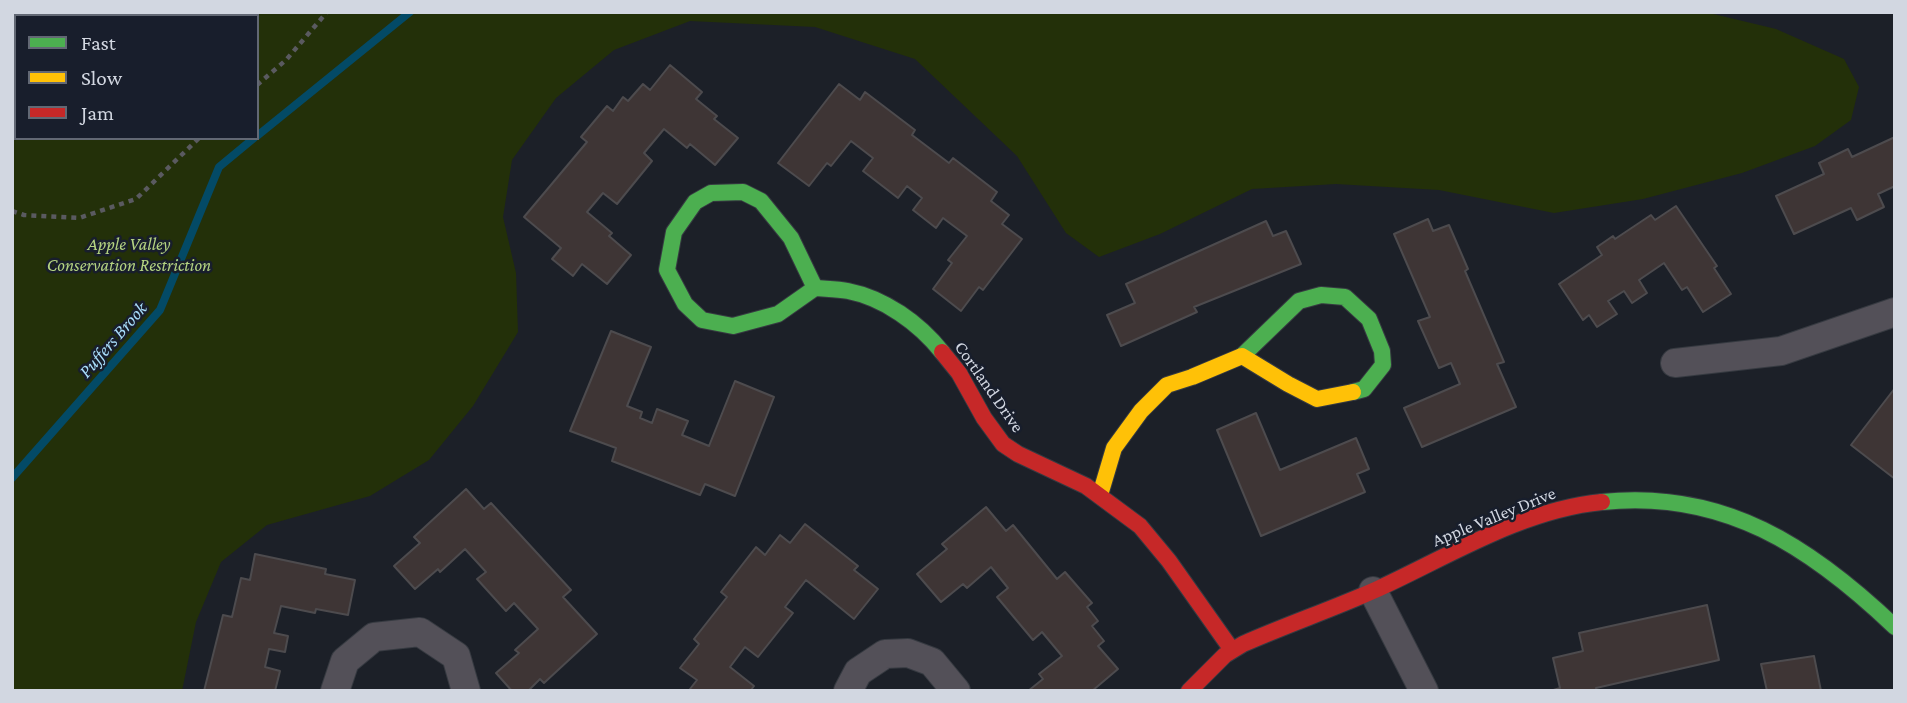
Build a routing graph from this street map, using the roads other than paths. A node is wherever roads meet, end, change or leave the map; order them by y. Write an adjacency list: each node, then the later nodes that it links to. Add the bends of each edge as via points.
1 (815, 288): 1 (street, via 778,314 733,326 702,320 685,304 667,270 674,232 695,202 712,193 743,192 761,201 791,238); 5 (street, Cortland Drive, via 848,291 896,311 930,337 959,373 1003,444)
2 (1895, 312): 4 (street, via 1781,351)
3 (1242, 356): 3 (street, via 1317,399 1364,389 1383,365 1369,319 1345,297 1321,295 1300,301); 5 (street, via 1167,385 1114,448)
4 (1675, 363)
5 (1100, 495): 8 (street, Cortland Drive, via 1148,534)
6 (1373, 591): 7 (street, Apple Valley Drive, via 1561,510 1601,502 1660,501 1716,512 1763,529 1829,570); 8 (street, Apple Valley Drive); 14 (street)
7 (1895, 627)
8 (1232, 650): 13 (street, Apple Valley Drive)
9 (335, 691): 10 (street, via 345,661 374,637 420,632 456,656)
10 (466, 691)
11 (848, 691): 12 (street, via 858,672 885,654 908,653 932,662)
12 (956, 691)
13 (1189, 691)
14 (1424, 691)

